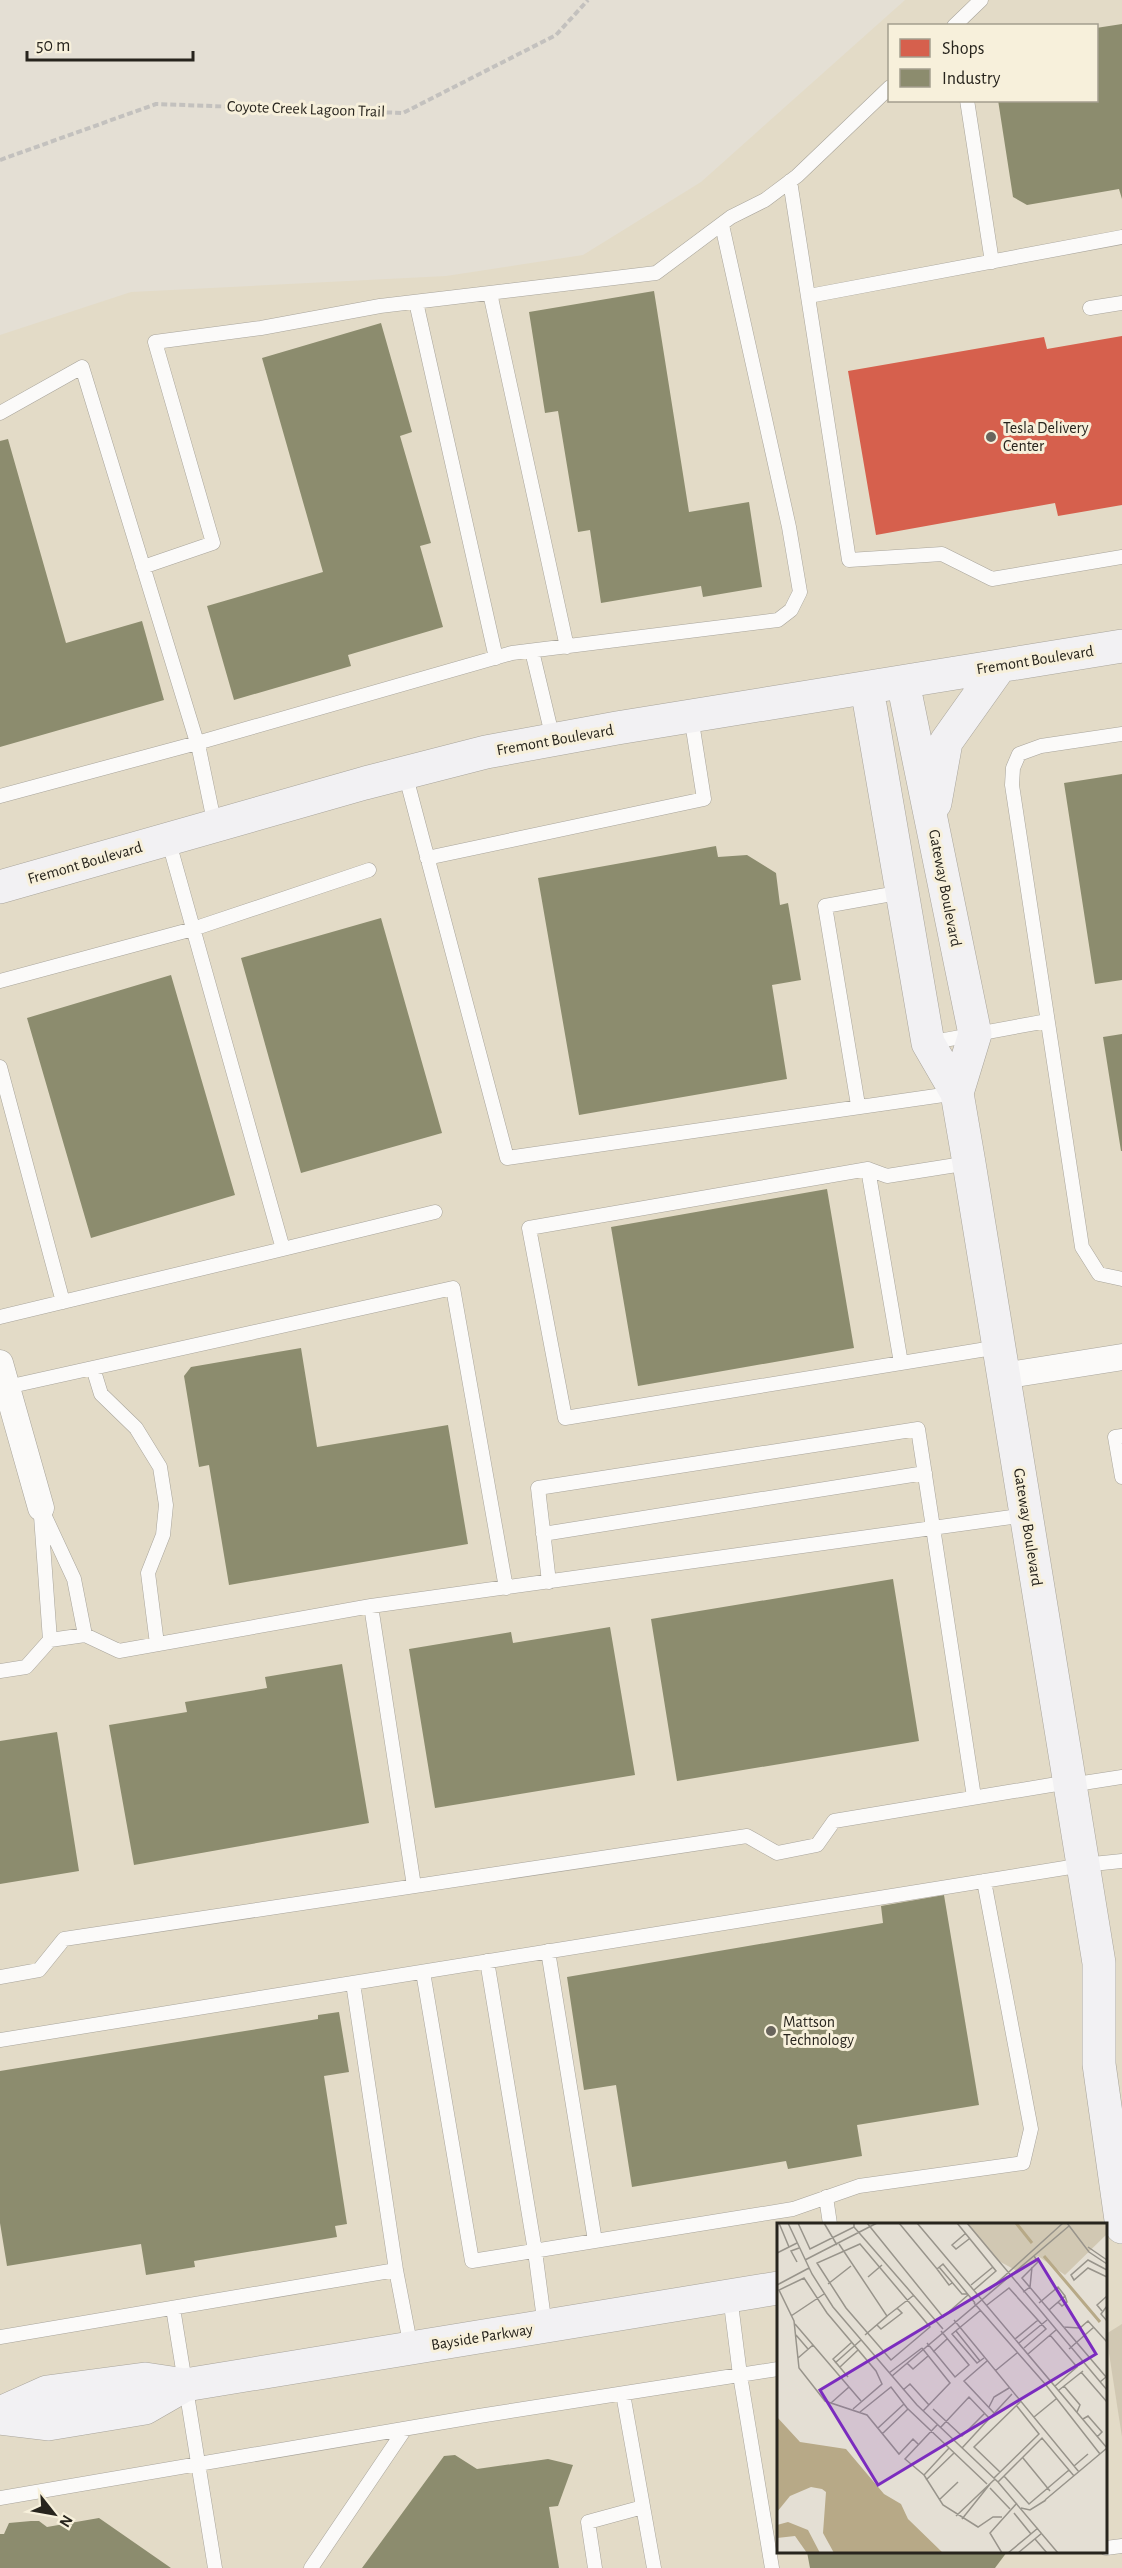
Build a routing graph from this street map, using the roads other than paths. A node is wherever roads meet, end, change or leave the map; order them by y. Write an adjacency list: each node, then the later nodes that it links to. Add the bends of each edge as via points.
1 (981, 0): 2 (lane)
2 (956, 24)
3 (888, 89): 5 (lane)
4 (967, 102): 8 (lane)
5 (790, 181): 6 (lane); 10 (lane)
6 (722, 225): 9 (lane, via 656,273); 18 (lane, via 800,592 791,610 778,620)
7 (1122, 237): 8 (lane)
8 (992, 262): 10 (lane)
9 (490, 293): 11 (lane); 18 (lane)
10 (809, 296): 15 (lane, via 849,560 942,554 992,579)
11 (416, 302): 16 (lane, via 155,342 213,543); 20 (lane)
12 (1122, 303): 13 (lane)
13 (1090, 308)
14 (0, 413): 16 (lane, via 82,367)
15 (1122, 557)
16 (143, 567): 27 (lane)
17 (1122, 646): 21 (street, Fremont Boulevard)
18 (567, 647): 19 (lane)
19 (532, 651): 20 (lane); 26 (lane)
20 (496, 658): 27 (lane)
21 (1000, 666): 22 (street, Fremont Boulevard); 30 (street, via 946,742)
22 (903, 682): 23 (street, Fremont Boulevard); 30 (street, Gateway Boulevard)
23 (867, 688): 24 (street, Fremont Boulevard); 36 (street, Gateway Boulevard)
24 (692, 716): 26 (street, Fremont Boulevard); 33 (lane, via 704,799)
25 (1122, 734): 39 (lane, via 1041,746 1019,753 1013,768 1013,802)
26 (553, 739): 28 (street, Fremont Boulevard)
27 (197, 743): 29 (lane); 31 (lane)
28 (405, 773): 31 (street, Fremont Boulevard); 33 (lane)
29 (0, 796)
30 (932, 823): 40 (street, Gateway Boulevard)
31 (215, 826): 32 (street, Fremont Boulevard)
32 (168, 839): 35 (street, Fremont Boulevard); 37 (lane)
33 (427, 858): 44 (lane, via 507,1158)
34 (369, 870): 37 (lane)
35 (0, 887)
36 (903, 892): 41 (street, Gateway Boulevard); 44 (lane, via 825,906)
37 (193, 929): 38 (lane); 48 (lane)
38 (0, 981)
39 (1047, 1021): 40 (lane); 49 (lane, via 1083,1247 1099,1274)
40 (975, 1034): 41 (lane); 43 (street, Gateway Boulevard)
41 (928, 1043): 43 (street, Gateway Boulevard)
42 (0, 1067): 50 (lane)
43 (957, 1092): 44 (lane); 45 (street, Gateway Boulevard)
44 (858, 1105)
45 (969, 1163): 46 (lane, via 887,1176); 53 (street, Gateway Boulevard)
46 (868, 1169): 54 (lane); 54 (lane, via 529,1228 565,1418)
47 (435, 1212): 48 (lane)
48 (283, 1249): 50 (lane)
49 (1122, 1279)
50 (63, 1302): 51 (lane)
51 (0, 1317)
52 (1122, 1356): 53 (street)
53 (1001, 1361): 54 (lane); 61 (street, Gateway Boulevard)
54 (901, 1363)
55 (93, 1368): 56 (lane); 65 (lane, via 453,1288); 69 (lane, via 101,1394 136,1428 160,1467 166,1505 163,1535 148,1574)
56 (3, 1375): 60 (street)
57 (1122, 1436): 59 (lane, via 1115,1437)
58 (925, 1473): 62 (lane); 63 (lane); 63 (lane, via 918,1429 550,1486 538,1488)
59 (1122, 1477)
60 (41, 1508): 67 (lane, via 74,1579); 68 (lane)
61 (1026, 1515): 62 (lane); 72 (street, Gateway Boulevard)
62 (934, 1528): 64 (lane); 73 (lane)
63 (543, 1534): 64 (lane)
64 (549, 1582): 65 (lane)
65 (506, 1588): 66 (lane)
66 (371, 1606): 69 (lane); 77 (lane)
67 (85, 1635): 68 (lane); 69 (lane, via 119,1651)
68 (50, 1640): 70 (lane, via 26,1666)
69 (157, 1644)
70 (0, 1671)
71 (1122, 1777): 72 (lane)
72 (1070, 1783): 73 (lane); 75 (street, Gateway Boulevard)
73 (974, 1797): 77 (lane, via 834,1821 816,1845 777,1853 747,1836)
74 (1122, 1861): 75 (lane)
75 (1083, 1865): 76 (lane); 80 (street, Gateway Boulevard)
76 (984, 1881): 78 (lane); 86 (lane, via 1031,2129 1023,2163 859,2186)
77 (414, 1886): 82 (lane, via 64,1939 39,1970)
78 (548, 1952): 79 (lane); 90 (lane)
79 (487, 1961): 81 (lane); 91 (lane)
80 (1099, 1963): 84 (street, Gateway Boulevard); 88 (street, Gateway Boulevard, via 1098,2064)
81 (423, 1972): 83 (lane); 91 (lane, via 472,2261)
82 (0, 1977)
83 (353, 1983): 85 (lane); 92 (lane)
84 (1122, 2007)
85 (0, 2040)
86 (826, 2197): 87 (lane); 90 (lane, via 792,2209)
87 (830, 2223)
88 (1122, 2229): 89 (street)
89 (1107, 2233)
90 (595, 2241): 91 (lane)
91 (535, 2251): 96 (lane)
92 (396, 2270): 95 (lane); 98 (lane)
93 (777, 2289): 94 (street, Bayside Parkway)
94 (730, 2296): 96 (street, Bayside Parkway); 100 (lane)
95 (173, 2308): 97 (lane); 101 (lane)
96 (545, 2326): 98 (street, Bayside Parkway)
97 (0, 2337)
98 (411, 2349): 101 (street, Bayside Parkway)
99 (777, 2369): 100 (lane)
100 (740, 2375): 102 (lane); 114 (lane)
101 (185, 2385): 103 (street, Bayside Parkway, via 146,2379 47,2392); 105 (lane)
102 (623, 2394): 104 (lane); 107 (lane)
103 (0, 2416)
104 (405, 2429): 105 (lane); 111 (lane)
105 (197, 2464): 106 (lane); 110 (lane)
106 (0, 2498)
107 (643, 2507): 112 (lane, via 588,2522); 113 (lane)
108 (1122, 2546): 109 (lane)
109 (1107, 2547)
110 (214, 2568)
111 (311, 2568)
112 (595, 2568)
113 (654, 2568)
114 (772, 2568)

